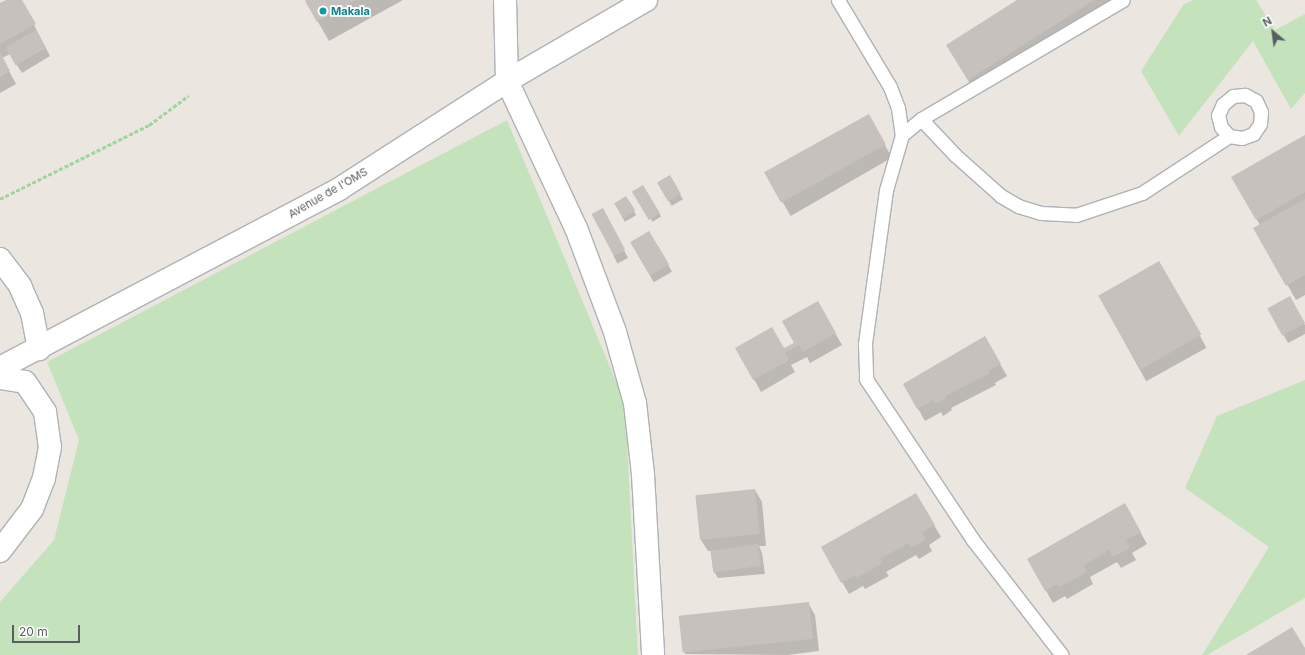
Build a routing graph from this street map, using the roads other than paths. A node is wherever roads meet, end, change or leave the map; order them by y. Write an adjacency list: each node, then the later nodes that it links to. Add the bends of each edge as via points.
1 (505, 0): 5 (street)
2 (646, 0): 5 (street, Avenue de l'OMS)
3 (838, 0): 7 (lane, via 890,87 898,108)
4 (1123, 0): 6 (lane)
5 (508, 82): 10 (street, Avenue de l'OMS, via 339,189); 14 (street, via 576,228 615,332 635,403 643,474)
6 (920, 119): 7 (lane); 8 (lane, via 1001,196 1018,206 1041,213 1076,215 1142,194)
7 (902, 135): 15 (lane, via 886,190 865,344 866,379 973,540)
8 (1229, 136)
9 (0, 259): 10 (street, via 20,286 32,312)
10 (40, 349): 11 (street, Avenue de l'OMS)
11 (0, 368)
12 (0, 378): 13 (street, via 25,382 45,412 50,447 44,478 32,509)
13 (0, 551)
14 (653, 655)
15 (1062, 655)

